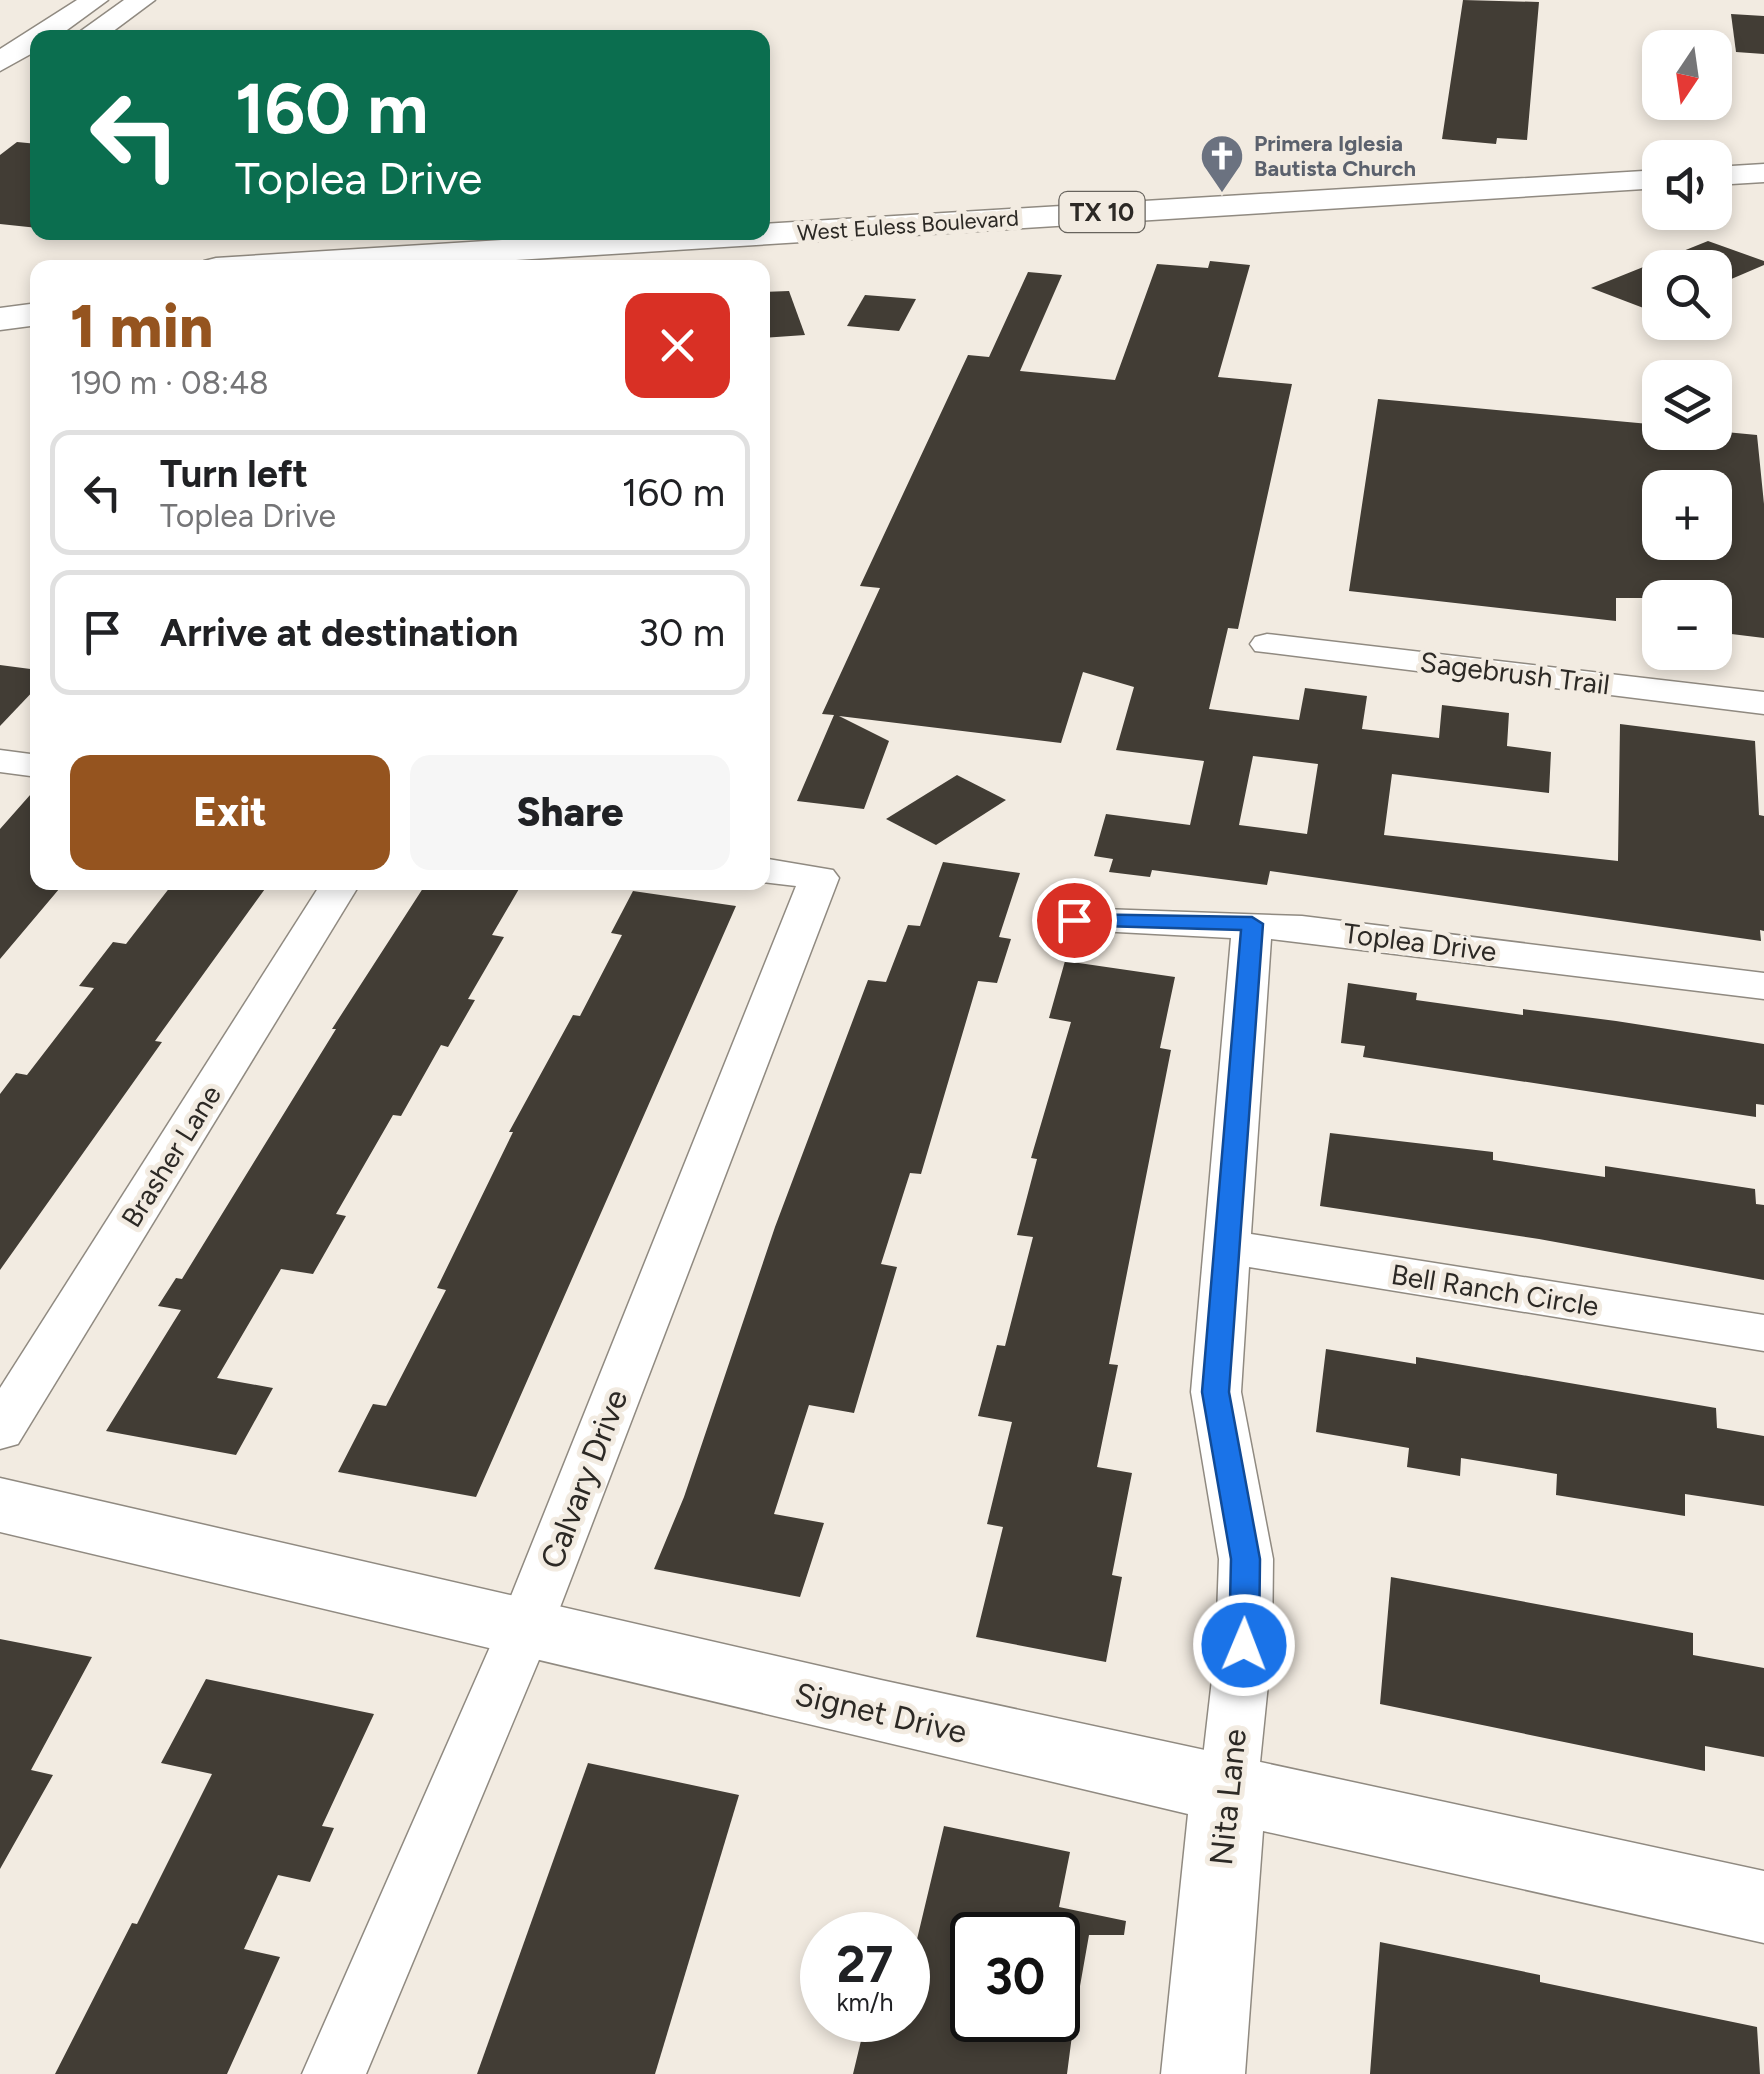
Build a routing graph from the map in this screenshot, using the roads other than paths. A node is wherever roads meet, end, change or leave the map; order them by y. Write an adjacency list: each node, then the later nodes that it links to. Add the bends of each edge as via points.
1 (95, 0): 3 (main road)
2 (142, 0): 4 (main road)
3 (49, 30)
4 (97, 30)
5 (30, 42): 6 (main road)
6 (0, 62)
7 (30, 74): 8 (main road)
8 (0, 94)
9 (1764, 172): 10 (main road)
10 (1732, 175)
11 (1642, 180): 15 (main road, West Euless Boulevard / TX 10)
12 (1764, 190): 13 (main road)
13 (1732, 192)
14 (1642, 197): 20 (main road, West Euless Boulevard / TX 10)
15 (770, 235)
16 (685, 240): 18 (main road, West Euless Boulevard / TX 10)
17 (716, 240): 19 (main road, via 714,252)
18 (374, 260)
19 (689, 260)
20 (770, 260)
21 (30, 315): 22 (main road)
22 (0, 318)
23 (1267, 644): 24 (street, Sagebrush Trail)
24 (1764, 703)
25 (0, 761): 26 (street)
26 (30, 765)
27 (770, 871): 36 (street, Calvary Drive, via 819,878)
28 (337, 890): 34 (street, Brasher Lane)
29 (1074, 920): 30 (street, Toplea Drive)
30 (1252, 924): 31 (street, Toplea Drive); 32 (street, Nita Lane)
31 (1764, 986)
32 (1226, 1247): 33 (street, Bell Ranch Circle); 37 (street, Nita Lane, via 1216,1392 1246,1559)
33 (1764, 1333)
34 (0, 1430)
35 (0, 1505): 36 (main road, Signet Drive)
36 (524, 1631): 37 (main road, Signet Drive); 39 (street, Calvary Drive)
37 (1228, 1792): 38 (main road, Signet Drive); 40 (main road, Nita Lane)
38 (1764, 1907)
39 (334, 2074)
40 (1202, 2074)

